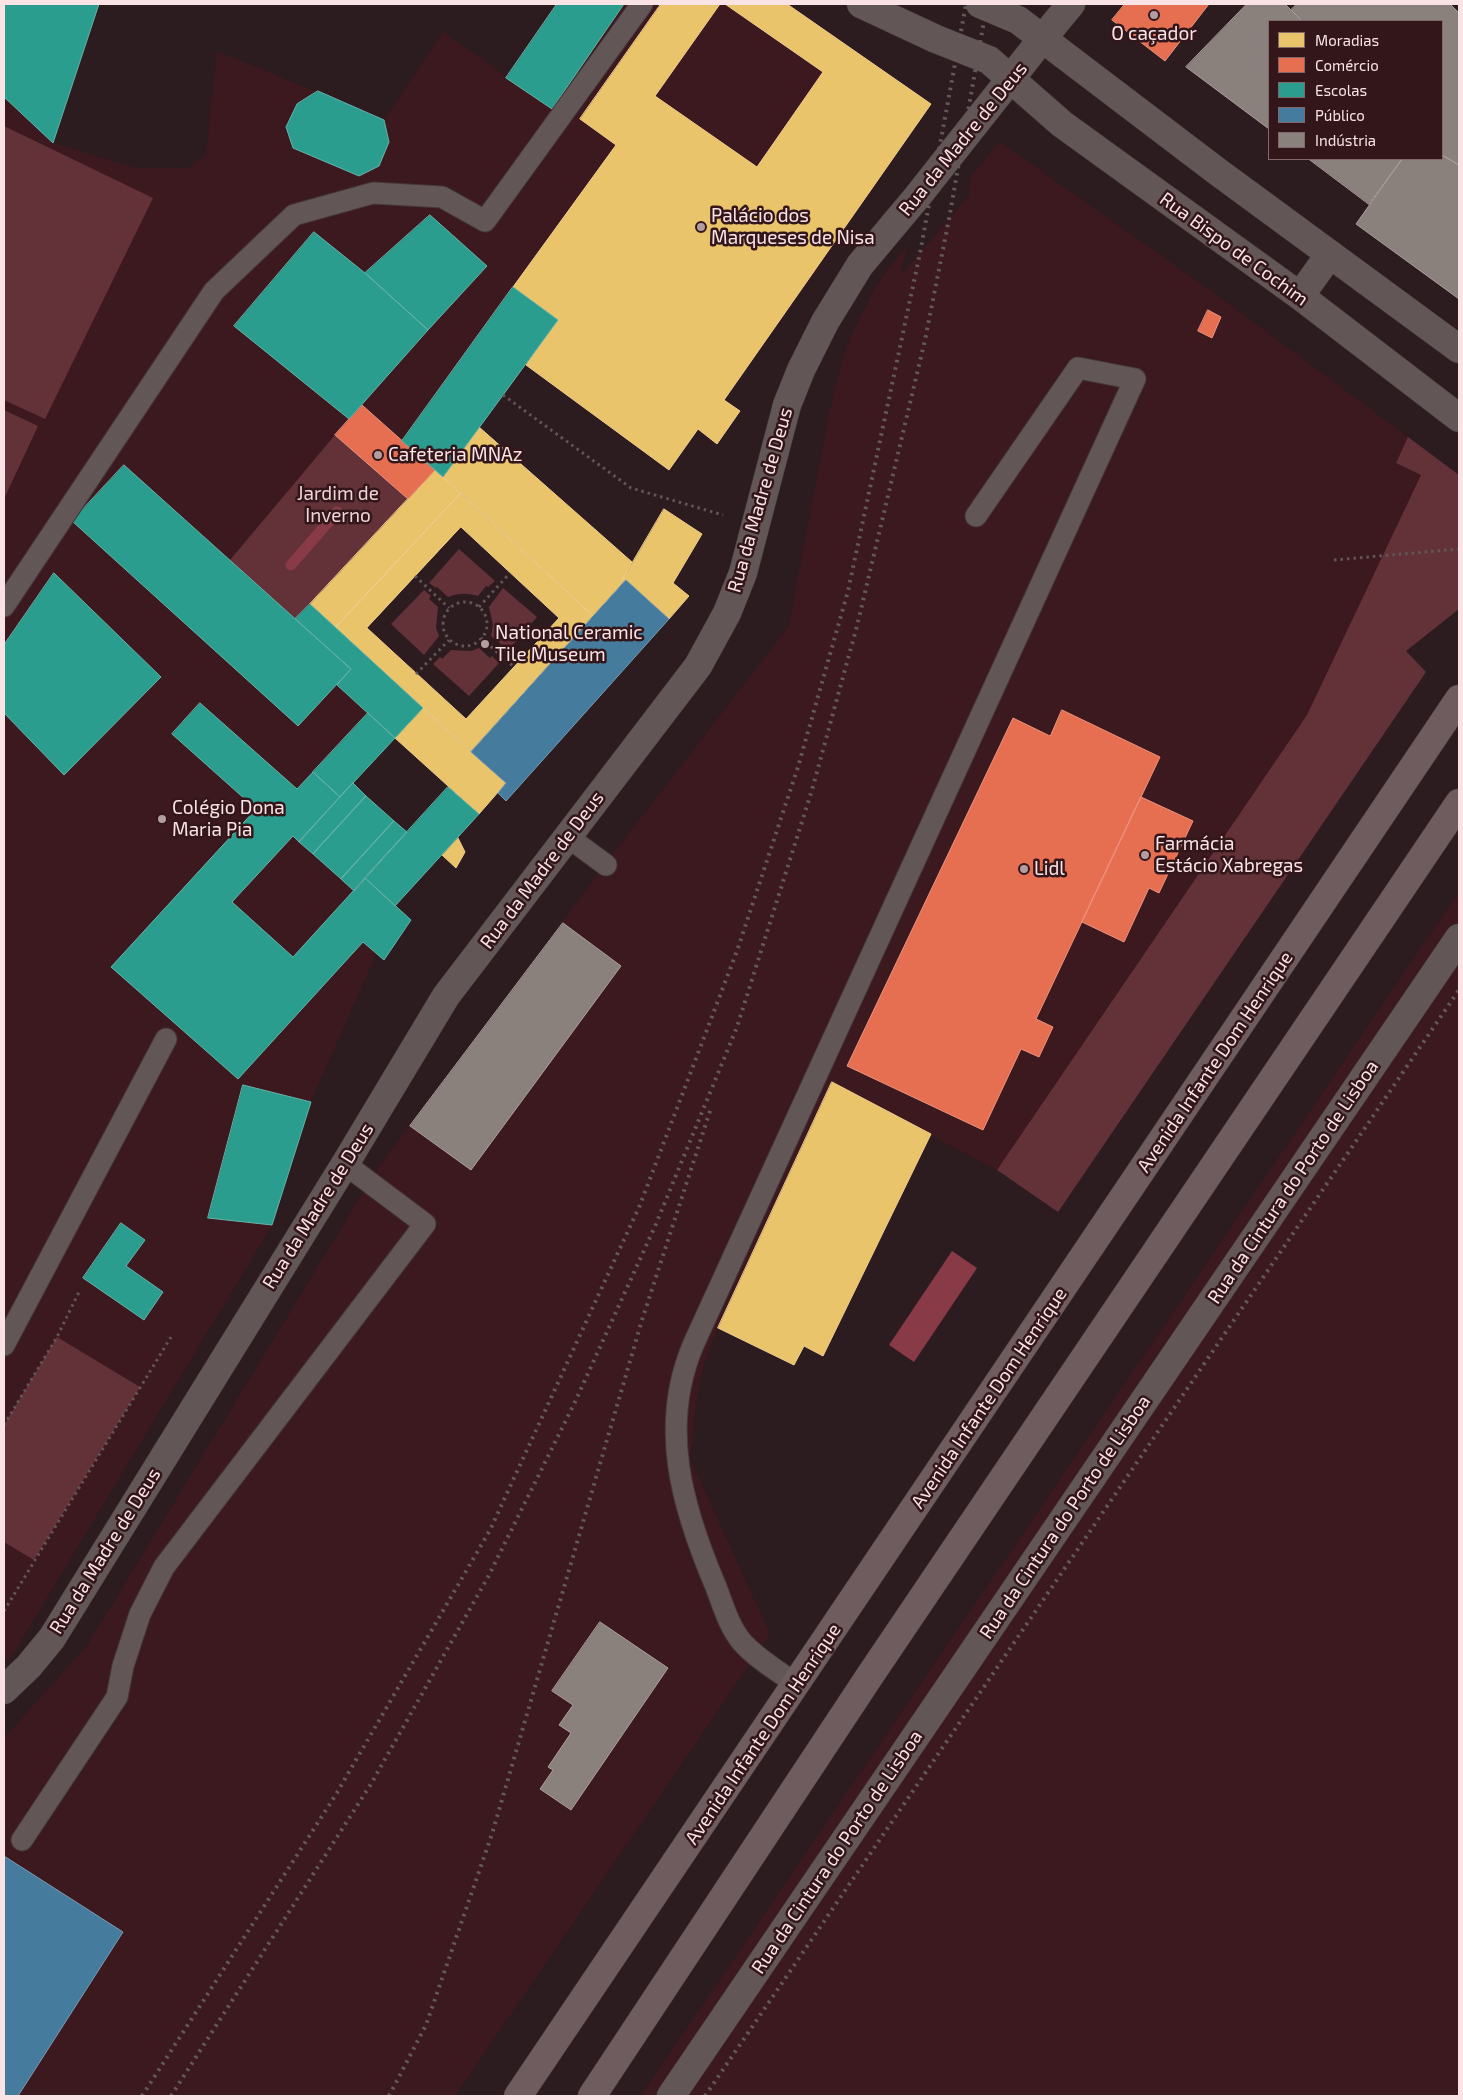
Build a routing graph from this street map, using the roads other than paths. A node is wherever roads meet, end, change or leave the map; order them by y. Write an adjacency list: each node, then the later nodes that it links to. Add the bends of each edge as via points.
1 (642, 4): 13 (lane, via 485,221 442,197 373,193 294,215 214,291)
2 (861, 4): 5 (street, Rua Bispo de Cochim)
3 (980, 4): 6 (street, via 1018,20)
4 (1071, 4): 6 (street, Rua da Madre de Deus)
5 (894, 11): 7 (street, Rua Bispo de Cochim, via 936,39 989,60)
6 (1042, 39): 7 (street, Rua da Madre de Deus); 8 (street)
7 (1011, 78): 9 (street, Rua Bispo de Cochim, via 1062,124); 16 (street, Rua da Madre de Deus, via 860,265 825,322 787,405 743,573 727,613 698,666)
8 (1330, 254): 9 (street); 10 (street)
9 (1300, 296): 11 (street, Rua Bispo de Cochim)
10 (1459, 349)
11 (1456, 418)
12 (976, 516): 22 (lane, via 1078,368 1135,379 694,1343 680,1383 675,1420 678,1465 690,1518 706,1562 741,1640 754,1655)
13 (4, 606)
14 (1459, 699): 22 (main road, Avenida Infante Dom Henrique)
15 (1459, 803): 26 (main road, via 871,1674)
16 (568, 837): 17 (lane); 20 (street, Rua da Madre de Deus, via 446,996)
17 (606, 865)
18 (1459, 938): 27 (street, Rua da Cintura do Porto de Lisboa)
19 (166, 1039): 21 (lane)
20 (345, 1164): 23 (street, Rua da Madre de Deus, via 52,1638); 24 (lane, via 425,1224 164,1566 140,1614 117,1697)
21 (4, 1345)
22 (796, 1684): 25 (main road, Avenida Infante Dom Henrique)
23 (4, 1690)
24 (22, 1840)
25 (518, 2096)
26 (592, 2096)
27 (671, 2096)

